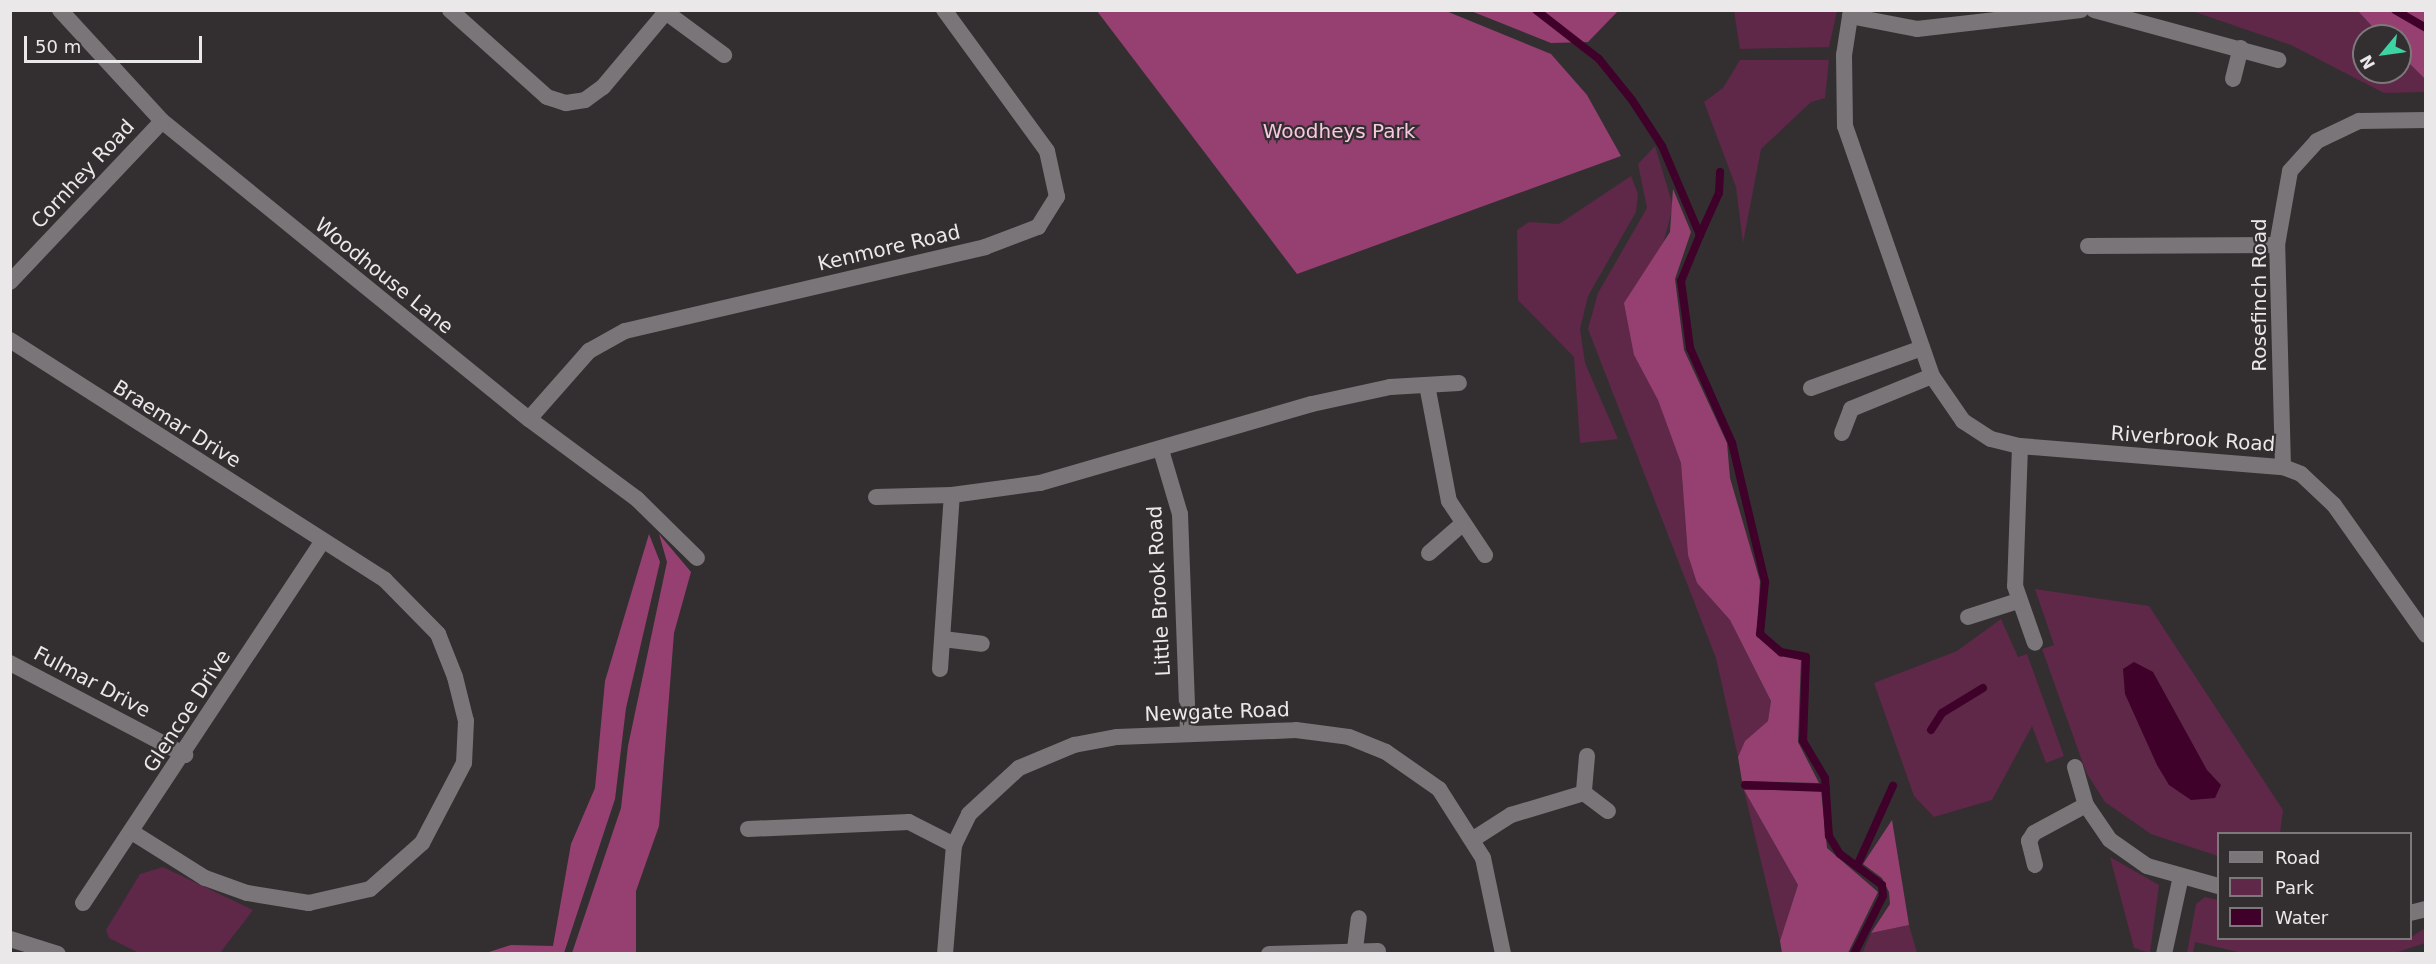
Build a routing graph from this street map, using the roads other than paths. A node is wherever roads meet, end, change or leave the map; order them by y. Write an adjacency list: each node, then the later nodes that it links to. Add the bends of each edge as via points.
1 (60, 10): 13 (street, Woodhouse Lane)
2 (450, 10): 6 (street, via 547,97 566,103 585,100 603,87)
3 (944, 10): 23 (street, Kenmore Road, via 1047,151 1057,197 1038,227 985,247 625,331 589,351)
4 (2080, 10): 7 (street, via 1917,29)
5 (2094, 10): 8 (street)
6 (664, 11): 9 (street)
7 (1851, 13): 18 (street, Riverbrook Road, via 1841,108)
8 (2241, 48): 10 (street); 11 (street)
9 (724, 55)
10 (2278, 60)
11 (2233, 79)
12 (2426, 120): 14 (street, Rosefinch Road, via 2359,121 2317,141 2290,171)
13 (162, 121): 16 (street, Cornhey Road); 23 (street, Woodhouse Lane)
14 (2277, 244): 15 (street); 27 (street, Rosefinch Road)
15 (2088, 246)
16 (10, 282)
17 (10, 340): 31 (street, Braemar Drive)
18 (1922, 348): 19 (street, Riverbrook Road); 22 (street)
19 (1932, 376): 24 (street, via 1851,409); 25 (street, Riverbrook Road, via 1976,432)
20 (1459, 383): 21 (street)
21 (1427, 385): 26 (street, via 1323,402); 30 (street, via 1439,463)
22 (1811, 388)
23 (529, 419): 34 (street, Woodhouse Lane, via 637,499)
24 (1842, 433)
25 (2020, 446): 27 (street, Riverbrook Road); 35 (street, via 2014,561)
26 (1161, 450): 28 (street, via 1040,483); 43 (street, Little Brook Road, via 1180,514)
27 (2283, 467): 37 (street, Riverbrook Road, via 2301,474 2334,505)
28 (952, 495): 29 (street); 38 (street)
29 (876, 496)
30 (1461, 525): 32 (street); 33 (street)
31 (323, 541): 44 (street, Glencoe Drive); 51 (street, Braemar Drive, via 417,607 438,634 455,677 466,721 464,762 422,843 370,889 309,903 247,893 205,878)
32 (1429, 553)
33 (1485, 555)
34 (697, 558)
35 (2018, 601): 36 (street); 39 (street)
36 (1968, 617)
37 (2426, 635)
38 (943, 639): 40 (street); 42 (street)
39 (2035, 643)
40 (982, 644)
41 (10, 663): 44 (street, Fulmar Drive)
42 (940, 669)
43 (1188, 733): 52 (street, Newgate Road, via 1296,730 1349,737 1415,769 1439,789); 53 (street, Newgate Road, via 1117,736 1047,754 992,791 969,814)
44 (185, 756): 51 (street, Glencoe Drive)
45 (1587, 756): 47 (street)
46 (2074, 767): 48 (street)
47 (1584, 793): 49 (street); 52 (street, via 1511,815)
48 (2086, 805): 54 (street, via 2034,833 2029,841); 55 (street, via 2098,827 2130,856)
49 (1608, 811)
50 (748, 830): 53 (street, via 909,822)
51 (132, 832): 57 (street, Glencoe Drive)
52 (1475, 838): 65 (street, Newgate Road)
53 (954, 845): 63 (street, Newgate Road)
54 (2035, 865)
55 (2181, 876): 56 (street); 66 (street)
56 (2217, 886)
57 (83, 903)
58 (1359, 918): 60 (street)
59 (10, 939): 62 (street)
60 (1355, 949): 61 (street); 64 (street)
61 (1378, 951)
62 (58, 954)
63 (945, 954)
64 (1269, 954)
65 (1503, 954)
66 (2164, 954)

